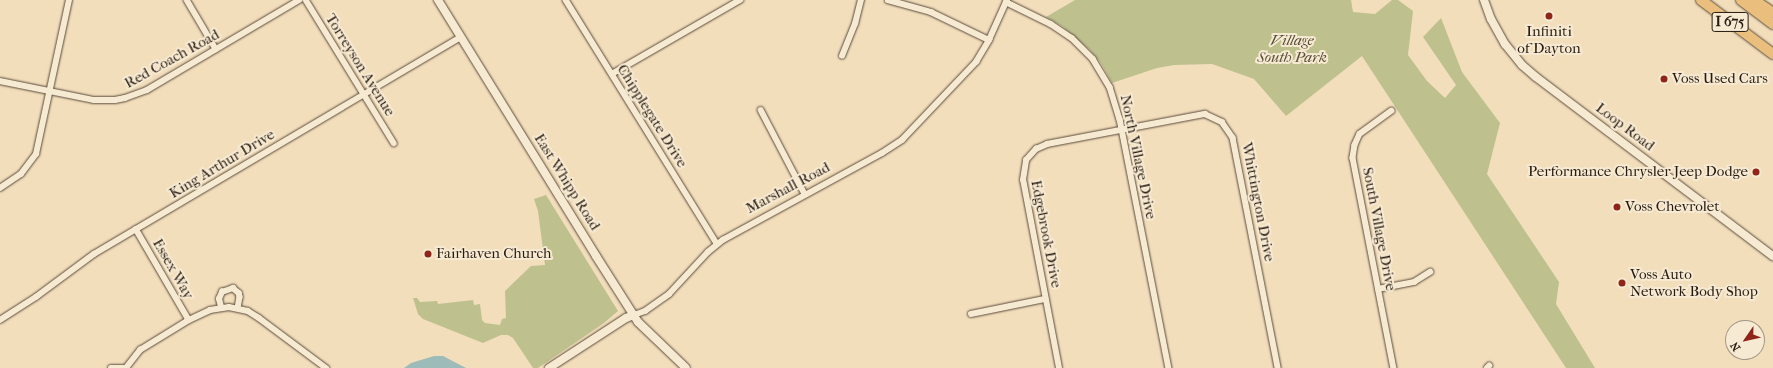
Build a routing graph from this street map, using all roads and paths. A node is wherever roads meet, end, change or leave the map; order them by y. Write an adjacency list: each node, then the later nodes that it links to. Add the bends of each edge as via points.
1 (67, 0): 24 (street)
2 (187, 0): 19 (street)
3 (299, 0): 19 (street, Red Coach Road)
4 (306, 0): 25 (street, Torreyson Avenue)
5 (438, 0): 17 (street, East Whipp Road)
6 (566, 0): 22 (street, Chipplegate Drive)
7 (740, 0): 22 (street)
8 (861, 0): 21 (street, via 855,24)
9 (888, 0): 18 (street, via 931,12)
10 (1484, 0): 34 (street, Loop Road, via 1505,44 1536,78)
11 (1701, 0): 20 (highway, I 675)
12 (1742, 0): 16 (highway, I 675)
13 (1754, 0): 15 (highway)
14 (1006, 1): 18 (street, Marshall Road); 28 (street, North Village Drive, via 1051,24 1082,47 1102,72 1110,87)
15 (1773, 13)
16 (1773, 24)
17 (461, 37): 25 (street, King Arthur Drive); 41 (street, East Whipp Road)
18 (989, 40): 31 (street, Marshall Road, via 968,72 902,140 882,154)
19 (216, 49): 24 (street, Red Coach Road, via 147,90 125,98 94,100)
20 (1773, 54)
21 (842, 56)
22 (612, 74): 33 (street, Chipplegate Drive)
23 (0, 81): 24 (street, Red Coach Road)
24 (50, 91): 30 (street, via 36,154 21,174)
25 (364, 94): 29 (street, Torreyson Avenue); 32 (street, King Arthur Drive)
26 (761, 110): 31 (street)
27 (1392, 111): 36 (street, South Village Drive, via 1360,134 1353,151)
28 (1122, 129): 37 (street, Edgebrook Drive, via 1047,144 1036,149 1026,160 1022,180); 50 (street, North Village Drive); 51 (street, Whittington Drive, via 1205,114 1217,118 1231,132)
29 (394, 143)
30 (0, 188)
31 (805, 194): 33 (street, Marshall Road)
32 (136, 229): 42 (street, King Arthur Drive, via 85,260 36,298); 43 (street, Essex Way)
33 (717, 244): 41 (street, Marshall Road, via 669,294)
34 (1773, 256)
35 (1430, 272): 36 (street, via 1414,282)
36 (1378, 289): 52 (street, South Village Drive)
37 (1045, 299): 40 (street); 49 (street, Edgebrook Drive)
38 (221, 307): 39 (street); 39 (street, via 219,299 222,292 233,288 239,293); 43 (street)
39 (238, 308): 46 (street, via 259,318)
40 (971, 314)
41 (634, 315): 47 (street, Marshall Road); 48 (street, East Whipp Road, via 638,322)
42 (0, 320)
43 (189, 320): 45 (street, via 140,350)
44 (111, 368): 45 (street)
45 (125, 368)
46 (326, 368)
47 (549, 368)
48 (686, 368)
49 (1059, 368)
50 (1169, 368)
51 (1278, 368)
52 (1394, 368)

